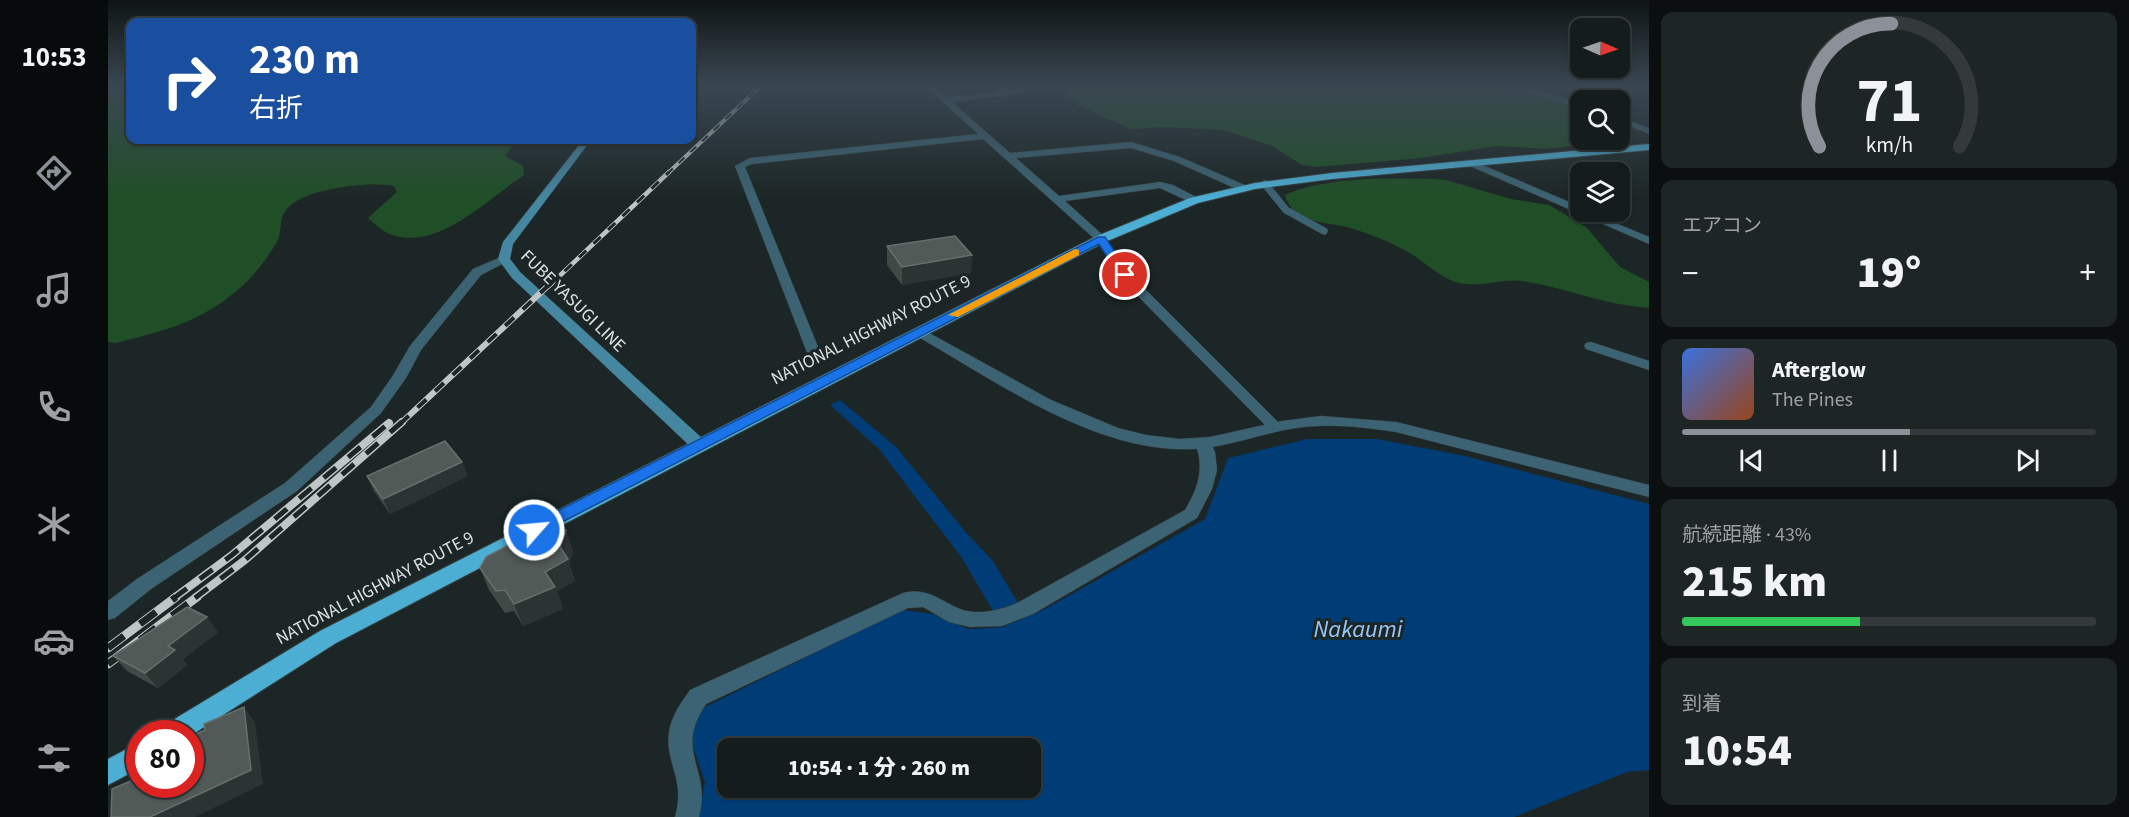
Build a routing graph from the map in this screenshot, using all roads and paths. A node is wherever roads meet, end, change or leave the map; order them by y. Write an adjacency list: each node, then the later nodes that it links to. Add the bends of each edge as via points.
1 (972, 123): 4 (street)
2 (1630, 124): 3 (lane)
3 (1649, 131)
4 (986, 136): 7 (street); 21 (street, via 750,161 740,166)
5 (584, 144): 18 (main road, FUBE YASUGI LINE, via 507,244)
6 (1649, 147): 8 (highway, NATIONAL HIGHWAY ROUTE 9)
7 (1008, 156): 10 (street, via 1131,145 1178,159); 11 (street)
8 (1473, 164): 9 (highway, NATIONAL HIGHWAY ROUTE 9); 13 (street)
9 (1264, 184): 10 (highway, NATIONAL HIGHWAY ROUTE 9); 15 (lane, via 1274,190 1288,212)
10 (1242, 188): 12 (highway, NATIONAL HIGHWAY ROUTE 9)
11 (1058, 199): 12 (street, via 1160,185); 16 (street)
12 (1194, 200): 16 (highway, NATIONAL HIGHWAY ROUTE 9)
13 (1570, 206)
14 (1606, 222): 17 (street)
15 (1324, 231)
16 (1101, 239): 19 (highway, NATIONAL HIGHWAY ROUTE 9); 23 (street, via 1125,275)
17 (1649, 241)
18 (504, 259): 25 (main road, FUBE YASUGI LINE, via 516,275); 27 (street, via 477,272 415,349 376,410 291,487)
19 (920, 332): 24 (street, via 1090,425 1131,437); 25 (highway, NATIONAL HIGHWAY ROUTE 9)
20 (1591, 346): 22 (street)
21 (813, 352)
22 (1649, 366)
23 (1275, 427): 24 (street); 26 (street, via 1323,421 1396,427)
24 (1203, 443): 31 (street, via 1210,461 1201,498 1191,514 1026,608 1002,618 978,620 956,616 927,600 903,601 698,697 688,708 678,737 690,780 692,807)
25 (698, 444): 28 (highway, NATIONAL HIGHWAY ROUTE 9, via 328,637)
26 (1649, 491)
27 (108, 612)
28 (195, 720)
29 (126, 762): 30 (highway)
30 (108, 773)
31 (687, 817)

